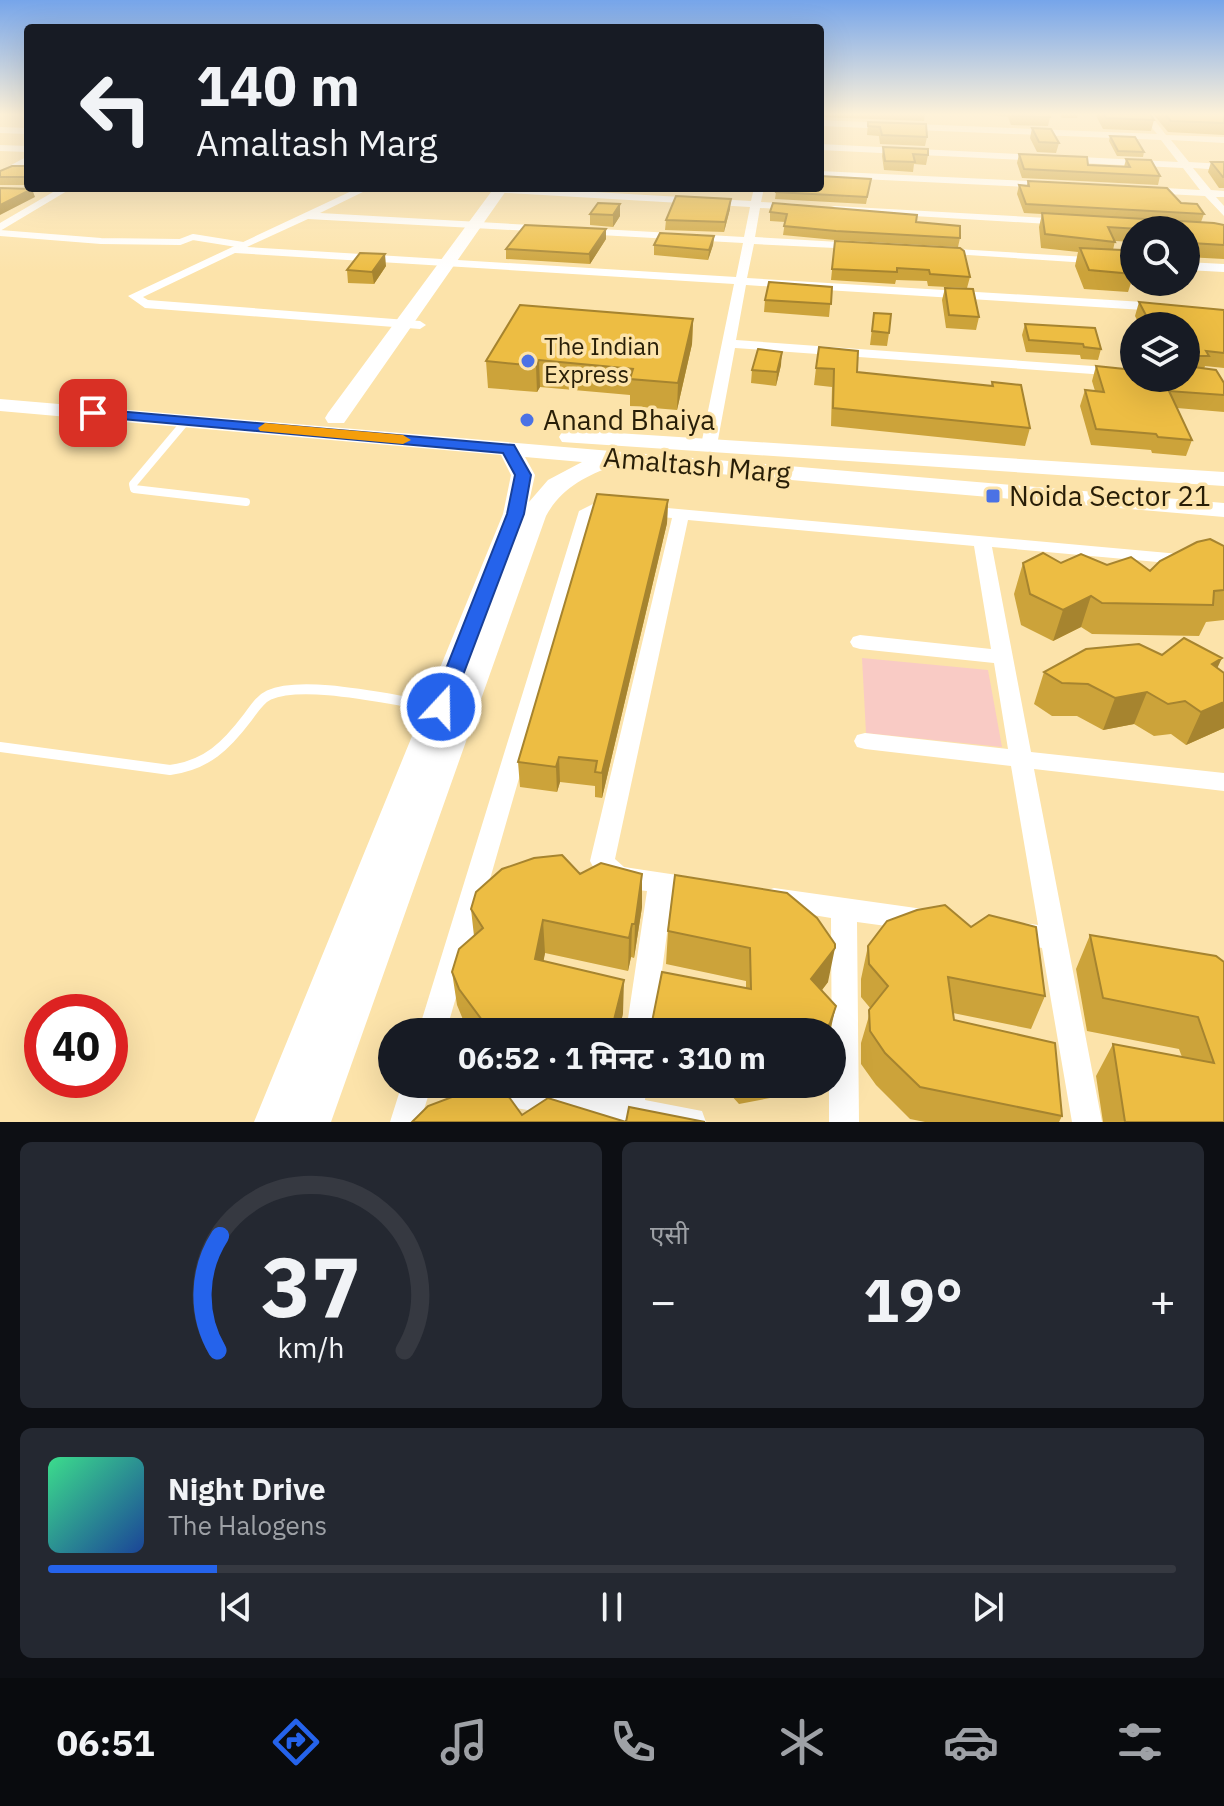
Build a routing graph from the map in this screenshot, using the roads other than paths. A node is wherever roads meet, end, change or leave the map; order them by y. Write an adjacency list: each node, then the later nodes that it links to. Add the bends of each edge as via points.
1 (1187, 166): 12 (street)
2 (3, 171): 3 (street)
3 (24, 171)
4 (824, 174): 5 (street)
5 (1069, 186)
6 (1131, 190): 12 (street)
7 (60, 192): 20 (street)
8 (358, 192): 18 (street)
9 (505, 192): 22 (main road)
10 (554, 192): 14 (street)
11 (758, 192): 14 (street)
12 (1208, 193): 13 (street); 17 (street)
13 (1224, 194)
14 (756, 205): 15 (street); 24 (street)
15 (803, 207)
16 (818, 208): 21 (street)
17 (1224, 213)
18 (310, 216): 22 (street); 26 (street)
19 (0, 217): 20 (street)
20 (17, 218): 23 (street)
21 (1084, 223)
22 (482, 225): 24 (street); 29 (main road)
23 (0, 230): 26 (lane, via 101,241 180,242 193,237)
24 (749, 240): 25 (street); 32 (street)
25 (872, 247)
26 (238, 248): 29 (street); 34 (street, via 134,296 145,304)
27 (934, 251): 28 (street)
28 (1120, 262)
29 (454, 264): 32 (street); 34 (main road)
30 (1200, 267): 31 (street)
31 (1224, 268)
32 (741, 282): 33 (street); 35 (street)
33 (1177, 308)
34 (412, 324): 39 (main road)
35 (729, 344): 36 (street); 41 (street)
36 (1120, 372)
37 (0, 390): 39 (main road, Amaltash Marg)
38 (0, 405): 40 (main road, Amaltash Marg)
39 (345, 418): 41 (main road, Amaltash Marg)
40 (186, 421): 42 (main road, Amaltash Marg); 48 (lane, via 145,466 134,489)
41 (709, 445): 44 (main road, Amaltash Marg)
42 (509, 449): 43 (main road, Amaltash Marg); 46 (main road)
43 (610, 458): 46 (main road); 49 (main road, Amaltash Marg, via 974,494)
44 (1149, 473): 45 (main road, Amaltash Marg); 47 (main road, Amaltash Marg)
45 (1224, 479)
46 (539, 482): 53 (main road, via 515,514)
47 (1224, 493)
48 (246, 502)
49 (1217, 507)
50 (681, 515): 51 (street); 61 (street, via 602,861 620,877); 68 (street, via 597,507 587,511)
51 (982, 542): 52 (street); 55 (street)
52 (1224, 563)
53 (495, 593): 56 (main road); 74 (main road)
54 (860, 642): 55 (street)
55 (1003, 657): 59 (street)
56 (441, 707): 58 (lane, via 284,691 258,703 211,760 170,770); 73 (main road)
57 (865, 741): 59 (street)
58 (0, 747)
59 (1022, 759): 60 (street); 67 (street)
60 (1224, 782)
61 (661, 883): 62 (street); 69 (street)
62 (722, 892)
63 (753, 896): 64 (street)
64 (844, 909): 65 (street); 77 (street)
65 (949, 924)
66 (994, 930): 67 (street)
67 (1054, 938): 78 (street)
68 (436, 1018)
69 (642, 1018)
70 (413, 1098): 75 (street)
71 (566, 1098): 72 (street)
72 (629, 1106): 76 (street)
73 (276, 1122)
74 (309, 1122)
75 (405, 1122)
76 (691, 1122)
77 (844, 1122)
78 (1087, 1122)

